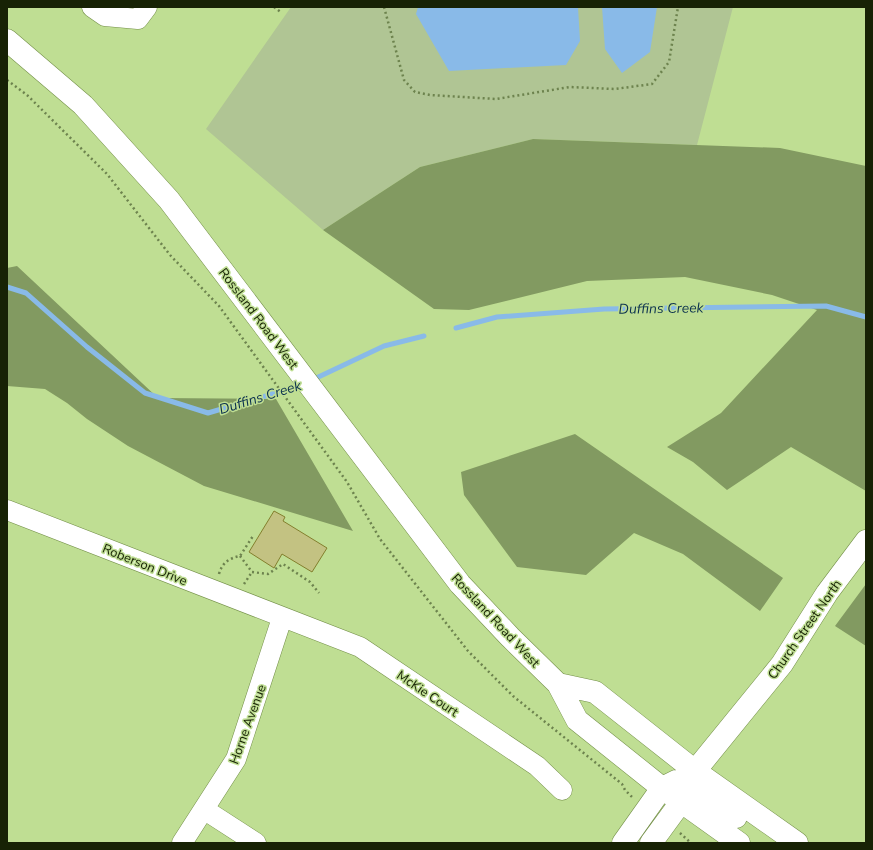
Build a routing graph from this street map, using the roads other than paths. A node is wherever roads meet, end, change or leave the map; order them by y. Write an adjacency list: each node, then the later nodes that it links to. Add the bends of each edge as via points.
1 (92, 7): 2 (street, via 105,16 138,19)
2 (147, 7)
3 (7, 40): 7 (main road, Rossland Road West, via 83,105 169,200 460,584)
4 (7, 510): 6 (street, Roberson Drive)
5 (863, 546): 8 (main road, Church Street North, via 827,593 782,664)
6 (282, 618): 10 (street, McKie Court, via 360,647 537,766); 12 (street, Horne Avenue, via 236,759)
7 (558, 684): 8 (main road, via 595,692); 9 (main road, Rossland Road West, via 577,720)
8 (694, 771): 9 (main road, Church Street North); 11 (main road, Church Street North); 19 (main road)
9 (662, 788): 11 (main road, Rossland Road West); 15 (main road, Church Street North)
10 (562, 790)
11 (684, 796): 16 (main road, Church Street North); 17 (main road, Rossland Road West); 18 (main road, via 719,805)
12 (205, 810): 13 (street, Horne Avenue); 14 (street)
13 (182, 843)
14 (256, 843)
15 (623, 843)
16 (651, 843)
17 (739, 843)
18 (776, 843)
19 (797, 843)

